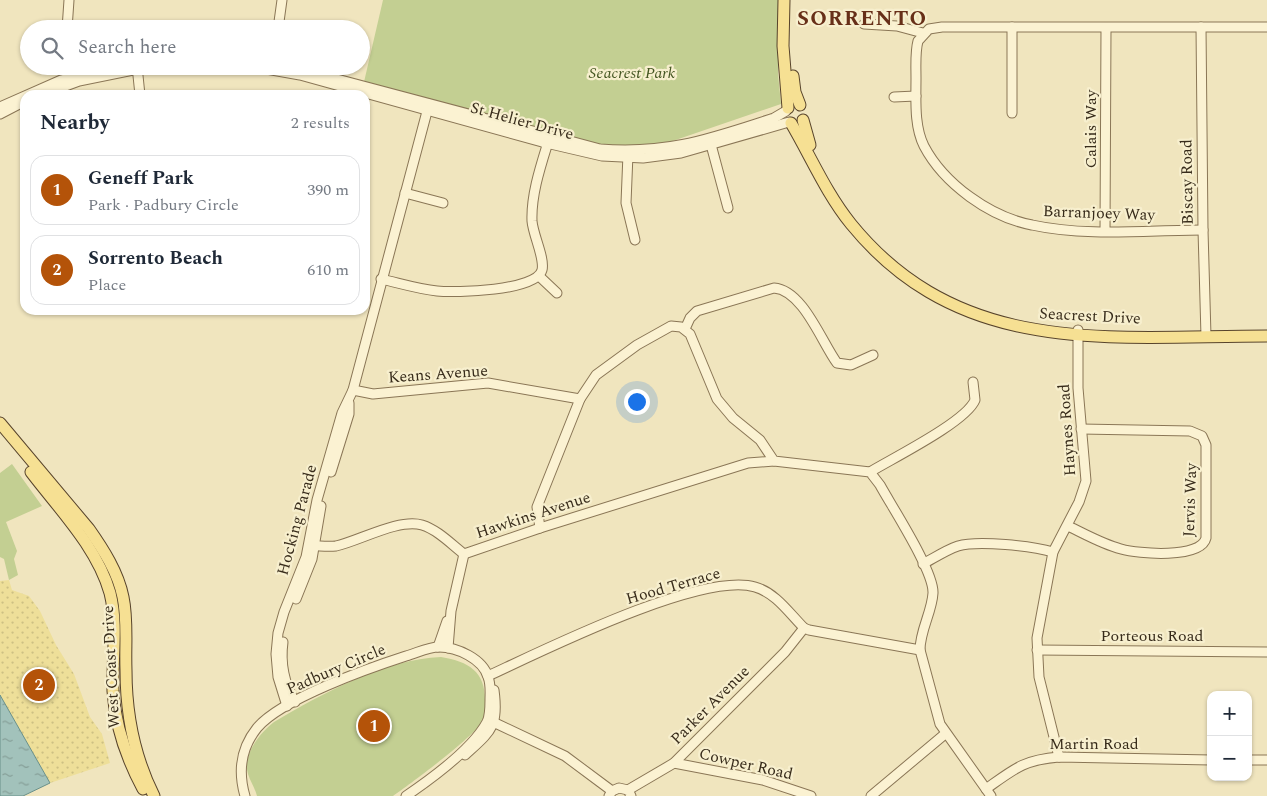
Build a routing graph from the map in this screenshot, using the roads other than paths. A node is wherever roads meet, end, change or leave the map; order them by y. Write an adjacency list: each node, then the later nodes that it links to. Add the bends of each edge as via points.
1 (69, 0): 5 (street)
2 (282, 0): 6 (street)
3 (784, 0): 32 (main road, Seacrest Drive, via 783,46)
4 (790, 0): 27 (main road, via 788,24 795,92)
5 (68, 20)
6 (279, 20)
7 (864, 24): 12 (street, via 897,26)
8 (1012, 27): 11 (street); 12 (street, via 942,27 929,29); 30 (street)
9 (1201, 27): 10 (street); 11 (street); 41 (street, Biscay Road)
10 (1267, 27)
11 (1106, 28): 40 (street, Calais Way)
12 (923, 34): 23 (street, Barranjoey Way, via 916,45)
13 (75, 75): 20 (street)
14 (75, 75): 19 (street)
15 (138, 75): 21 (street)
16 (296, 75): 18 (street, St Helier Drive)
17 (309, 75): 18 (street, St Helier Drive)
18 (340, 88)
19 (43, 90)
20 (50, 90)
21 (139, 90)
22 (370, 94): 29 (street, St Helier Drive)
23 (916, 96): 24 (street); 40 (street, Barranjoey Way, via 924,146 964,194 998,213 1029,225 1057,230)
24 (894, 97)
25 (20, 100): 28 (street)
26 (20, 102): 31 (street)
27 (800, 105): 32 (main road, via 795,104); 33 (main road, Seacrest Drive, via 806,114)
28 (0, 107)
29 (428, 107): 34 (street, St Helier Drive); 37 (street, Hocking Parade)
30 (1012, 113)
31 (0, 114)
32 (788, 116): 33 (main road, via 798,124); 35 (street, St Helier Drive); 48 (main road, Seacrest Drive, via 828,191 850,223 904,274 953,304 990,320 1036,331)
33 (803, 120): 48 (main road, Seacrest Drive, via 811,147 843,203 876,243 912,273 944,292 995,314)
34 (548, 140): 36 (street, St Helier Drive); 43 (street, via 532,212 534,235 542,260)
35 (710, 142): 36 (street, St Helier Drive, via 662,156); 39 (street)
36 (628, 154): 42 (street, via 627,212)
37 (404, 193): 38 (street); 44 (street, Hocking Parade)
38 (442, 204)
39 (728, 208)
40 (1105, 230): 41 (street, Barranjoey Way)
41 (1203, 230): 49 (street, Biscay Road)
42 (635, 240)
43 (539, 276): 44 (street, via 504,288 447,291); 45 (street)
44 (381, 279): 53 (street, Hocking Parade)
45 (556, 293)
46 (681, 328): 51 (street, via 697,311 780,288 794,298 819,330 837,363 847,366); 54 (street, via 665,329 637,344 587,386); 58 (street, via 690,334 717,399 733,418 760,440)
47 (1267, 330): 49 (main road, Seacrest Drive)
48 (1078, 332): 49 (main road, Seacrest Drive); 56 (street, Haynes Road)
49 (1206, 332): 50 (main road, Seacrest Drive)
50 (1267, 336)
51 (873, 355)
52 (973, 382): 59 (street, via 975,400 967,411)
53 (352, 390): 54 (street, Keans Avenue, via 373,394 488,383); 62 (street, Hocking Parade, via 342,412 317,500)
54 (580, 399): 61 (street, via 537,507)
55 (0, 423): 86 (main road, West Coast Drive, via 89,529 115,574 124,604 128,718 136,755)
56 (1080, 429): 60 (street, Haynes Road, via 1086,481); 60 (street, Jervis Way, via 1190,431 1202,436 1206,445 1206,538 1202,547 1188,552 1131,551)
57 (0, 431): 85 (main road, West Coast Drive, via 101,569 110,593 114,619 117,719 130,762)
58 (774, 461): 59 (street, Hawkins Avenue); 61 (street, Hawkins Avenue, via 748,463)
59 (870, 472): 65 (street)
60 (1068, 526): 63 (street, Haynes Road)
61 (540, 528): 64 (street, Hawkins Avenue)
62 (312, 546): 64 (street, Hawkins Avenue, via 337,546 398,526 415,524 440,535); 74 (street, Hocking Parade, via 312,559 290,612 282,647 284,677)
63 (1052, 552): 65 (street, via 1041,548 969,544 950,549); 71 (street, Haynes Road)
64 (464, 554): 66 (street)
65 (923, 564): 70 (street, via 932,581 933,595)
66 (451, 611): 68 (street); 69 (street)
67 (804, 628): 70 (street); 73 (street, Hood Terrace, via 764,590 745,585 719,586 630,613); 81 (street, Parker Avenue, via 785,652)
68 (438, 646): 69 (street, Padbury Circle); 74 (street, Padbury Circle, via 366,670)
69 (448, 648): 73 (street, Padbury Circle, via 476,660)
70 (920, 650): 76 (street)
71 (1037, 650): 72 (street, Porteous Road); 77 (street, Haynes Road)
72 (1267, 652)
73 (489, 678): 75 (street)
74 (291, 704): 87 (street, Padbury Circle, via 264,720 246,747 241,771)
75 (492, 722): 84 (street, via 565,756); 88 (street, via 461,752); 89 (street, via 476,745)
76 (945, 734): 83 (street); 91 (street)
77 (1059, 757): 78 (street, Martin Road); 83 (street, Martin Road, via 1027,762)
78 (1207, 760)
79 (1252, 760): 80 (street)
80 (1267, 760)
81 (674, 763): 82 (street, Parker Avenue); 90 (street, Cowper Road, via 763,780)
82 (629, 793): 84 (street, via 619,788)
83 (988, 793)
84 (611, 794)
85 (146, 796)
86 (154, 796)
87 (245, 796)
88 (406, 796)
89 (416, 796)
90 (811, 796)
91 (871, 796)

